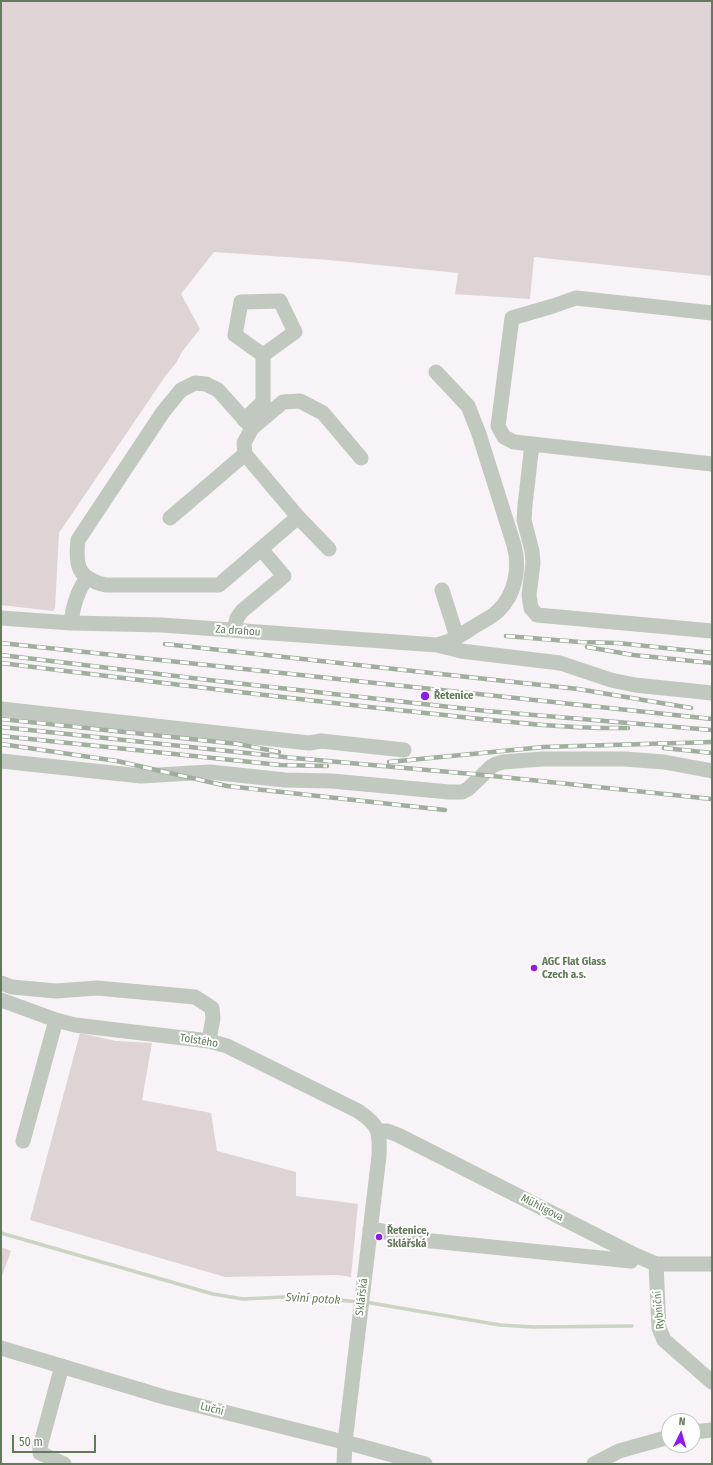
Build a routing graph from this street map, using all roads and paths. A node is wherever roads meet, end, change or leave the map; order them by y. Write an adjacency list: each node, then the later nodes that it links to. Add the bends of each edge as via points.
1 (712, 313): 5 (street, via 576,298 512,318)
2 (263, 355): 4 (street, via 263,402)
3 (436, 372): 6 (street, via 468,406)
4 (248, 424): 8 (street, via 244,443); 9 (street, via 283,402 300,401 323,412); 15 (street, via 218,390 206,384 195,383 181,390 163,412 78,540 76,557)
5 (498, 426): 6 (street); 7 (street, via 504,437 514,442)
6 (479, 434): 21 (street, via 514,544 516,574 510,593 498,611)
7 (532, 444): 10 (street); 20 (street, via 524,520 533,563 529,595 531,608 537,615)
8 (245, 454): 11 (street); 12 (street)
9 (361, 458)
10 (712, 464)
11 (298, 517): 13 (street); 14 (street)
12 (170, 518)
13 (261, 549): 15 (street, via 219,585 106,585); 19 (street, via 284,576 242,612)
14 (329, 549)
15 (87, 578): 18 (street, via 80,588)
16 (442, 590): 21 (street)
17 (1, 618): 18 (street, Za drahou)
18 (71, 623): 19 (street, Za drahou)
19 (234, 630): 22 (street, Za drahou)
20 (712, 631)
21 (457, 637): 22 (street)
22 (437, 645): 23 (street, Za drahou, via 560,663 635,685)
23 (712, 693)
24 (1, 709): 25 (street, via 310,743 321,741)
25 (404, 750)
26 (1, 761): 27 (street, via 141,776 210,772 449,792 462,792 468,789 490,768 503,762 542,759 625,759 664,762)
27 (712, 771)
28 (1, 984): 31 (street, via 56,991 97,988 195,996 212,1008)
29 (1, 1000): 30 (street, Tolstého)
30 (56, 1020): 31 (street, Tolstého); 33 (street)
31 (209, 1041): 32 (street, Tolstého, via 244,1053 358,1111 372,1121)
32 (378, 1131): 34 (street, Sklářská, via 379,1156); 35 (street, Mühligova, via 387,1131 398,1136)
33 (23, 1141)
34 (370, 1229): 35 (street, via 402,1238 631,1261); 44 (street, Sklářská)
35 (635, 1255): 36 (street, Mühligova)
36 (656, 1264): 37 (street, Mühligova); 40 (street, Rybniční, via 660,1334)
37 (712, 1264)
38 (1, 1348): 39 (street, Luční)
39 (62, 1366): 44 (street, Luční, via 164,1397); 45 (street, via 40,1453)
40 (712, 1382)
41 (712, 1430): 42 (street)
42 (701, 1431)
43 (661, 1439): 48 (street, via 619,1452)
44 (345, 1442): 46 (street, Sklářská); 47 (street, Luční)
45 (64, 1464)
46 (344, 1464)
47 (425, 1464)
48 (594, 1464)

